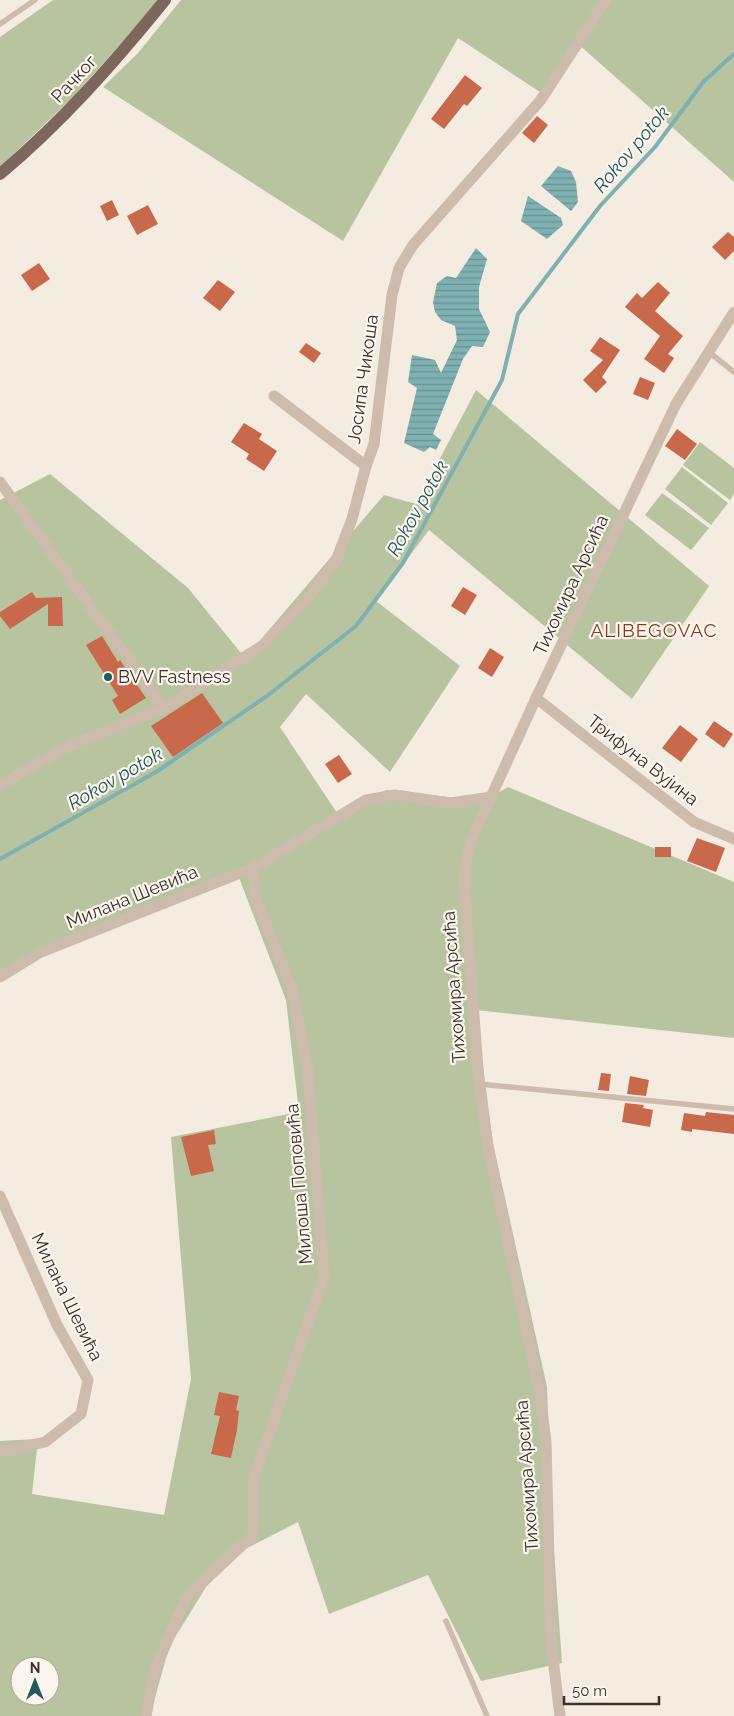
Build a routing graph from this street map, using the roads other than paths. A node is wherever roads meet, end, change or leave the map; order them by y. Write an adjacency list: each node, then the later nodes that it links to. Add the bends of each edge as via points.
1 (35, 0): 4 (lane)
2 (164, 0): 5 (main road, Рачког, via 81,98)
3 (606, 0): 10 (street, Јосипа Чикоша, via 540,101 413,245 399,268 392,295 374,444)
4 (0, 24)
5 (0, 174)
6 (734, 312): 7 (street, Тихомира Арсића)
7 (709, 352): 8 (lane); 12 (street, Тихомира Арсића, via 676,404)
8 (734, 372)
9 (274, 396): 10 (street)
10 (366, 466): 13 (street, Јосипа Чикоша, via 352,519 337,558 307,600 262,646)
11 (0, 482): 13 (street)
12 (536, 698): 15 (street, Тихомира Арсића); 16 (street, Трифуна Вујина, via 694,822)
13 (164, 708): 14 (street, Јосипа Чикоша, via 62,749)
14 (0, 785)
15 (492, 797): 17 (street, via 450,803 395,795 366,800); 19 (street, Тихомира Арсића, via 471,841 465,868)
16 (734, 839)
17 (253, 868): 18 (street, Милана Шевића, via 39,953); 24 (street, Милоша Поповића, via 255,897 292,989 308,1072 324,1277 254,1477 252,1535 186,1598 154,1669)
18 (0, 977)
19 (479, 1084): 20 (lane); 26 (street, Тихомира Арсића, via 488,1146 540,1395 546,1442 551,1642)
20 (734, 1109)
21 (0, 1196): 22 (street, Милана Шевића, via 58,1325 88,1380 81,1414 45,1442)
22 (0, 1452)
23 (446, 1622): 25 (lane)
24 (146, 1716)
25 (487, 1716)
26 (560, 1716)

